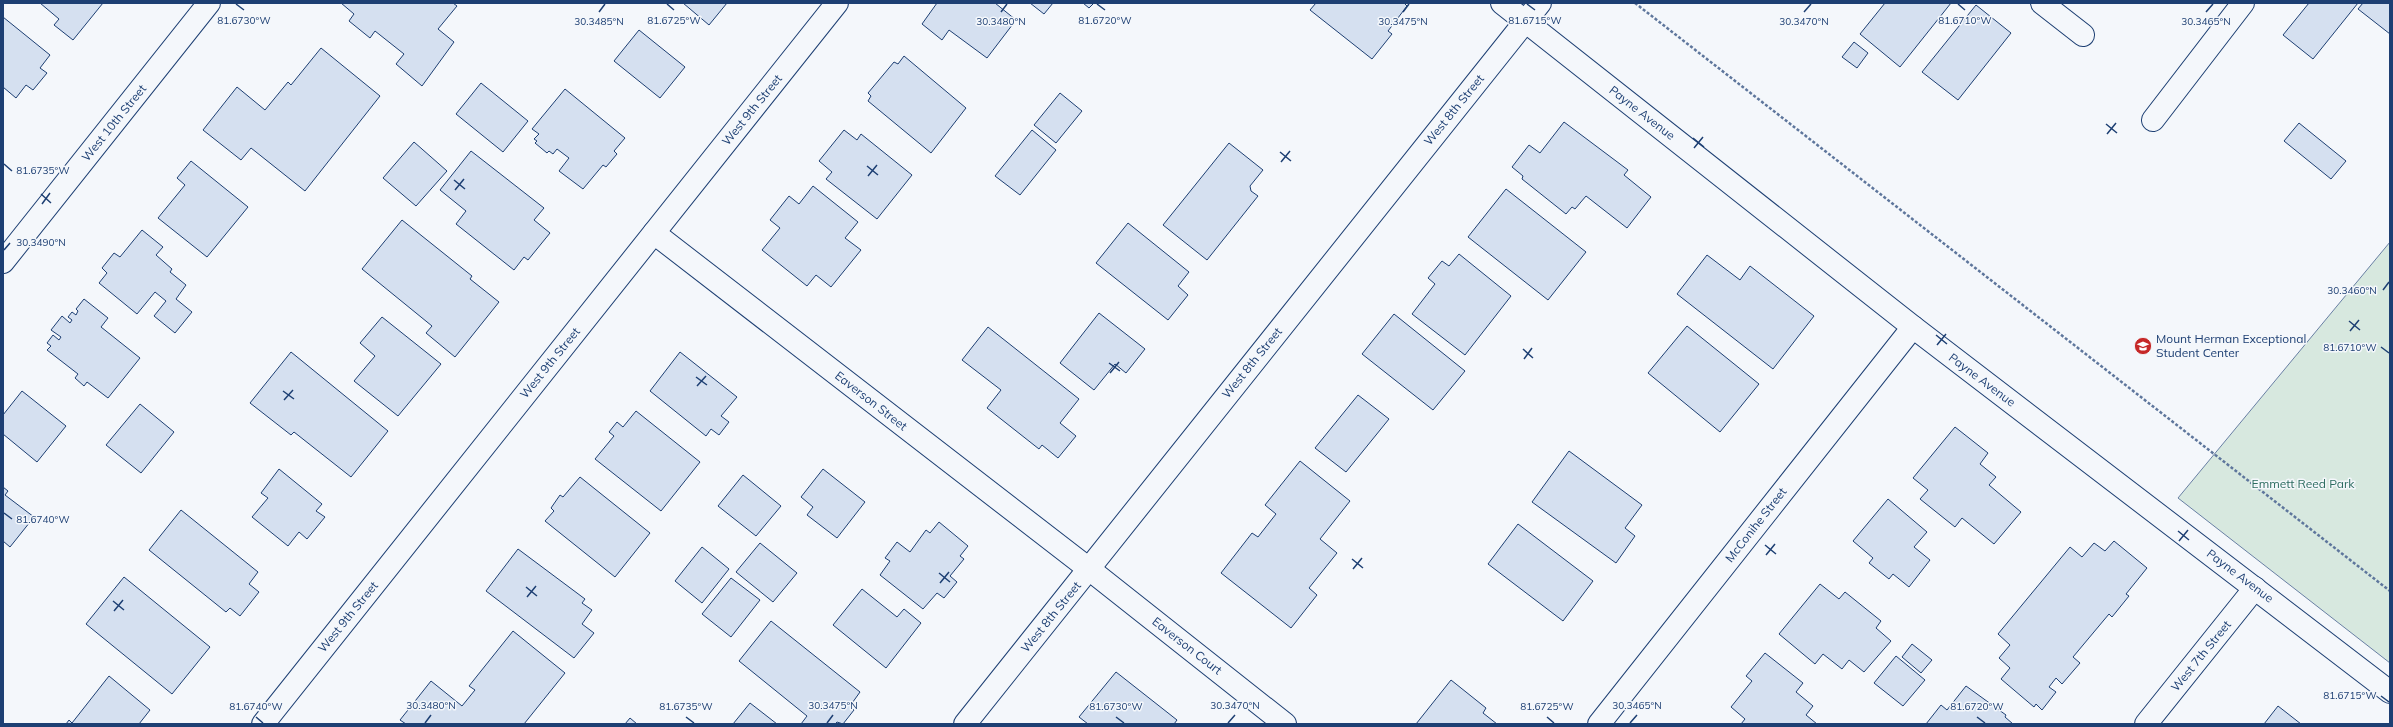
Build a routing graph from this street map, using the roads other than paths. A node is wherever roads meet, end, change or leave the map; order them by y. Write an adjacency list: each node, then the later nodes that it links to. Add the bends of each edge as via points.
1 (210, 3): 11 (street, West 10th Street)
2 (837, 3): 10 (street, West 9th Street)
3 (1502, 3): 7 (street, Payne Avenue)
4 (1540, 3): 7 (street, West 8th Street)
5 (2042, 3): 8 (street)
6 (2243, 3): 9 (street)
7 (1525, 20): 12 (street, Payne Avenue); 13 (street, West 8th Street)
8 (2083, 36)
9 (2153, 120)
10 (654, 233): 13 (street, Eaverson Street); 16 (street, West 9th Street)
11 (3, 262)
12 (1913, 327): 14 (street, Payne Avenue); 19 (street, McConihe Street)
13 (1089, 569): 17 (street, West 8th Street); 18 (street, Eaverson Court)
14 (2255, 588): 15 (street, Payne Avenue); 20 (street, West 7th Street)
15 (2390, 692)
16 (263, 724)
17 (965, 724)
18 (1285, 724)
19 (1599, 724)
20 (2146, 724)

